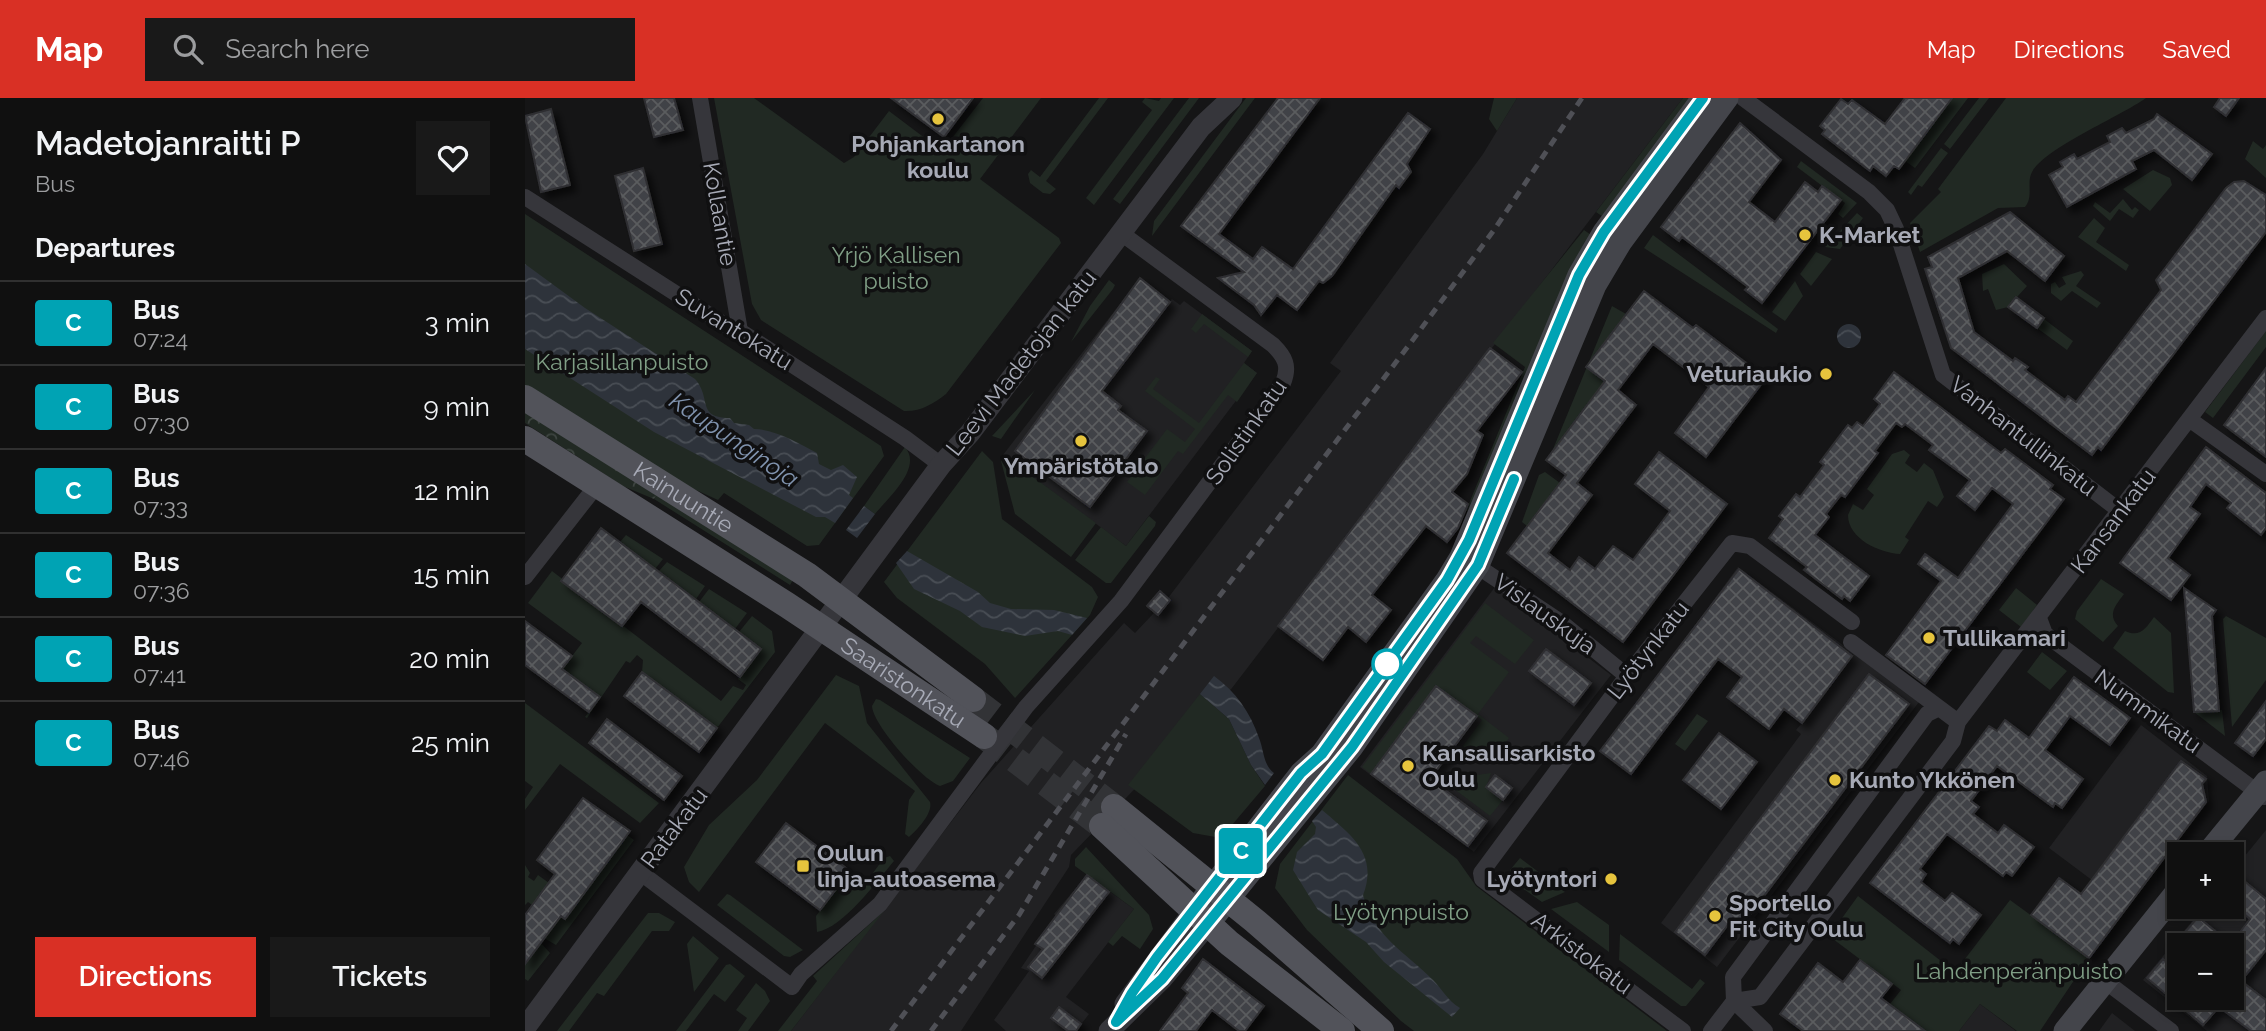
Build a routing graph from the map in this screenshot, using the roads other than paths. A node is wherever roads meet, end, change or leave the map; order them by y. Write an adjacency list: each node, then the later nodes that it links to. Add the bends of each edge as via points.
1 (699, 98): 11 (street, Kollaantie)
2 (1216, 98): 7 (street, Leevi Madetojan katu)
3 (1232, 98): 7 (street, Leevi Madetojan katu)
4 (1703, 98): 19 (main road, via 1604,232 1579,275)
5 (1727, 98): 19 (main road, via 1620,243 1595,285)
6 (1743, 98): 18 (street, Vanhantullinkatu, via 1887,210 1943,375)
7 (1201, 127): 9 (street, Leevi Madetojan katu)
8 (525, 197): 11 (street, Suvantokatu)
9 (1121, 233): 15 (street, Leevi Madetojan katu); 33 (street, Solistinkatu, via 1273,345 1287,364 1270,403 1121,601 1026,707 880,904 792,987)
10 (2266, 318): 13 (street, Kansankatu)
11 (740, 331): 15 (street, Suvantokatu)
12 (525, 398): 21 (main road, Kainuuntie)
13 (2189, 419): 16 (street); 18 (street, Kansankatu)
14 (525, 439): 17 (main road, Kainuuntie)
15 (941, 465): 21 (street, Leevi Madetojan katu)
16 (2266, 474)
17 (597, 485): 20 (street); 24 (main road, Kainuuntie)
18 (2120, 511): 22 (street, Kansankatu)
19 (1470, 561): 26 (street, Vislauskuja, via 1562,623); 35 (main road, via 1352,747)
20 (525, 577)
21 (841, 600): 24 (street, Leevi Madetojan katu); 27 (main road, Saaristonkatu)
22 (2039, 618): 29 (street, Kansankatu); 31 (street, Nummikatu, via 2045,634)
23 (1852, 622): 26 (street, Lyötynkatu, via 1750,546 1733,543)
24 (822, 628): 30 (main road, Saaristonkatu); 33 (street, Ratakatu)
25 (1851, 642): 28 (street)
26 (1627, 676): 34 (street, Lyötynkatu)
27 (973, 699)
28 (1939, 708): 29 (street); 39 (street, via 1927,715 1733,977)
29 (1958, 722): 39 (street, Kansankatu, via 1953,741 1760,997)
30 (985, 736)
31 (2263, 791): 32 (main road)
32 (2218, 842)
33 (641, 873): 41 (street, Ratakatu)
34 (1480, 876): 44 (street, Arkistokatu)
35 (1221, 893): 37 (main road); 37 (main road, via 1108,817); 43 (main road)
36 (2167, 904): 38 (main road)
37 (1201, 917): 40 (street, via 1132,993); 42 (main road)
38 (2105, 981): 47 (main road); 48 (street)
39 (1734, 1001): 45 (street); 46 (street)
40 (1112, 1026)
41 (525, 1028)
42 (1342, 1031)
43 (1381, 1031)
44 (1683, 1031)
45 (1711, 1031)
46 (1765, 1031)
47 (2065, 1031)
48 (2171, 1031)

